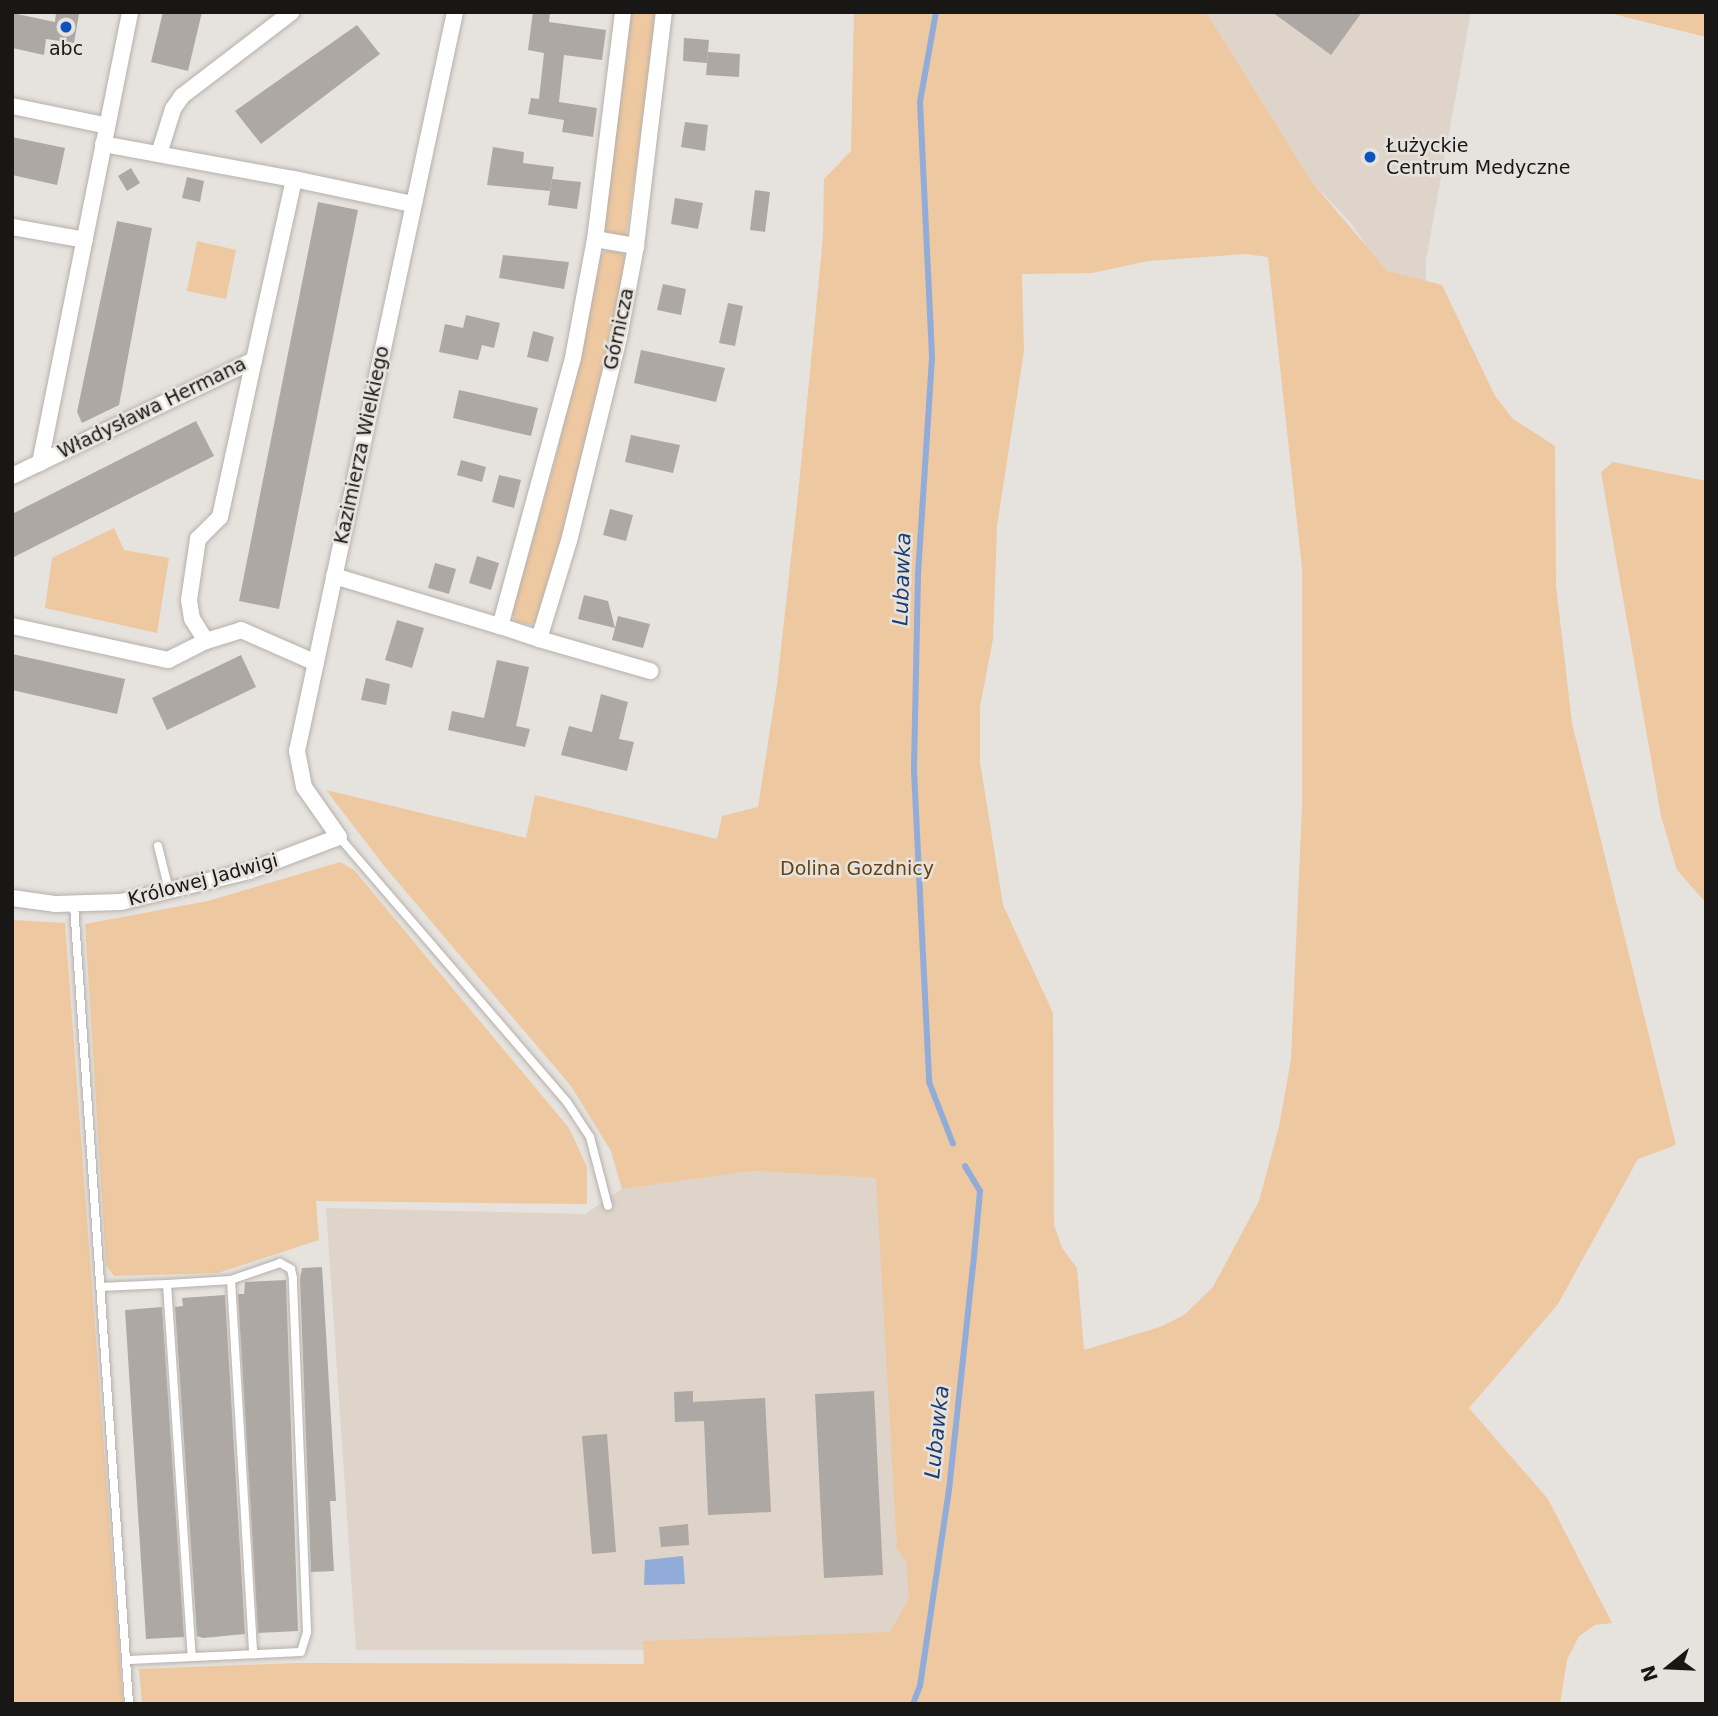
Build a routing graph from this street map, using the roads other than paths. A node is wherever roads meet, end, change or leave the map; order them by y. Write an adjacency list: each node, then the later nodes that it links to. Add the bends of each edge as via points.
1 (130, 12): 7 (street, Władysława Hermana)
2 (292, 12): 9 (street, via 182,96 173,109)
3 (455, 12): 11 (street, Kazimierza Wielkiego)
4 (623, 12): 13 (street, Górnicza)
5 (664, 12): 15 (street, Górnicza)
6 (12, 106): 7 (street)
7 (104, 125): 8 (street, Władysława Hermana)
8 (103, 145): 9 (street); 14 (street, Władysława Hermana)
9 (159, 154): 10 (street)
10 (294, 179): 11 (street); 16 (street, Władysława Hermana)
11 (413, 204): 19 (street, Kazimierza Wielkiego)
12 (12, 227): 14 (street)
13 (595, 239): 15 (street); 21 (street, Górnicza, via 573,358)
14 (85, 240): 17 (street, Władysława Hermana)
15 (636, 246): 22 (street, Górnicza, via 599,420)
16 (254, 360): 17 (street, Władysława Hermana); 23 (street, via 220,517 198,539 188,600 192,619)
17 (40, 463): 18 (street, Władysława Hermana)
18 (12, 476)
19 (334, 576): 21 (street); 24 (street, Kazimierza Wielkiego)
20 (12, 626): 23 (street, via 168,660)
21 (500, 626): 22 (street)
22 (540, 639): 25 (street)
23 (205, 641): 24 (street, via 241,630)
24 (314, 662): 26 (street, Kazimierza Wielkiego, via 297,751 298,770)
25 (650, 671)
26 (339, 837): 28 (street, Królowej Jadwigi); 31 (lane, via 567,1102 590,1137)
27 (158, 846): 28 (lane)
28 (169, 892): 30 (street, Królowej Jadwigi)
29 (12, 898): 30 (street, Królowej Jadwigi)
30 (74, 905): 34 (lane)
31 (608, 1206)
32 (231, 1280): 33 (lane); 35 (lane); 35 (lane, via 280,1263 290,1269 293,1278 309,1623 301,1652)
33 (167, 1284): 34 (lane); 36 (lane)
34 (100, 1287): 37 (lane)
35 (253, 1654): 36 (lane)
36 (192, 1656): 37 (lane)
37 (129, 1660): 38 (lane)
38 (129, 1704)

